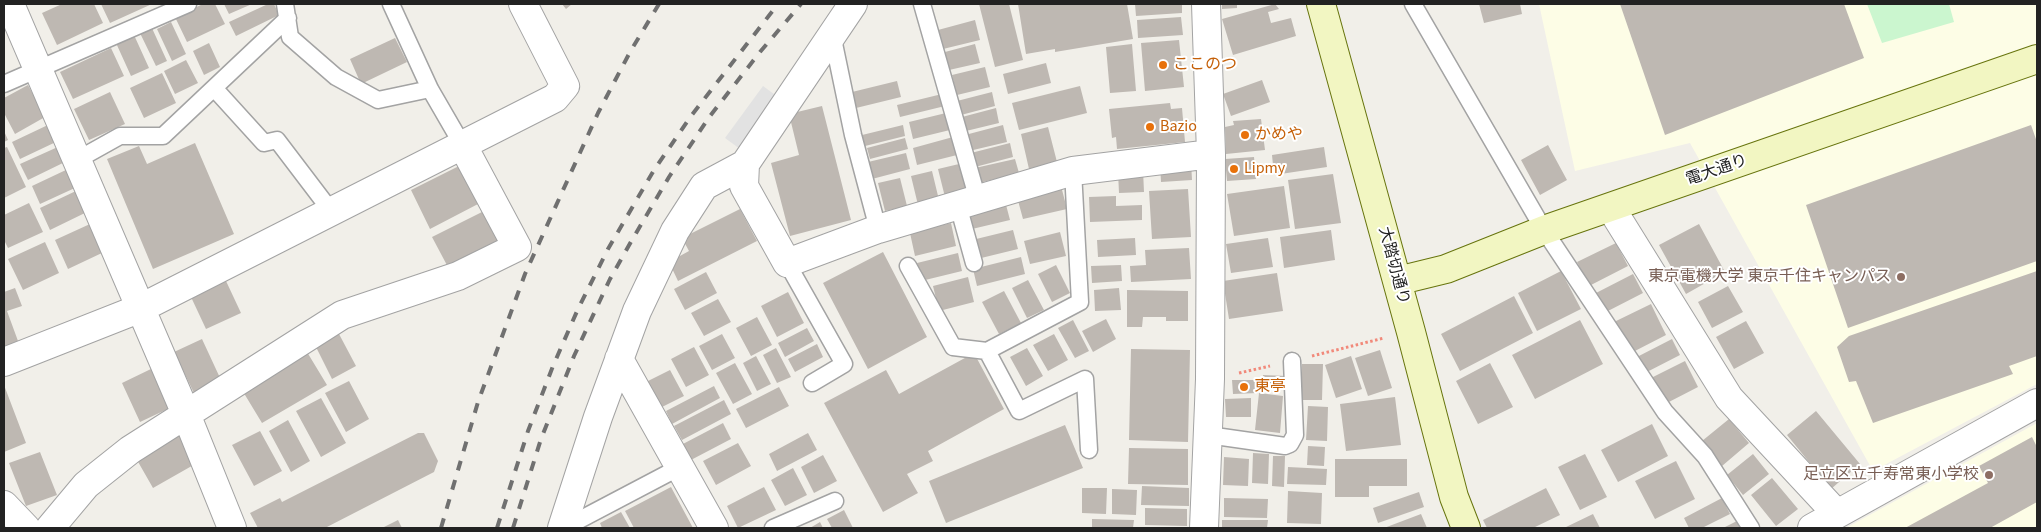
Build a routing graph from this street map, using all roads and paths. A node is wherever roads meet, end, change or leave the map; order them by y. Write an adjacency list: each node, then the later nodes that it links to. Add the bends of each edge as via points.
1 (10, 4): 13 (street)
2 (188, 4): 13 (lane)
3 (391, 4): 16 (lane)
4 (523, 4): 17 (street, via 565,86 555,98)
5 (852, 4): 11 (street)
6 (922, 4): 22 (lane)
7 (1206, 4): 18 (street)
8 (1321, 4): 30 (street, 大踏切通り)
9 (1413, 4): 26 (lane)
10 (286, 11): 15 (lane); 16 (lane, via 290,37 336,77 378,100)
11 (832, 34): 20 (street); 25 (lane, via 853,135)
12 (2037, 59): 23 (street, 電大通り)
13 (38, 69): 14 (lane); 19 (street)
14 (4, 84)
15 (214, 88): 19 (lane, via 163,136 120,136); 24 (lane, via 264,143 277,140)
16 (430, 89): 17 (lane)
17 (462, 146): 24 (street); 38 (street, via 517,247 458,276 342,315)
18 (1211, 154): 21 (street); 39 (street)
19 (77, 160): 31 (street)
20 (744, 164): 27 (street, via 744,186); 33 (street, via 704,186 675,231 637,311)
21 (1073, 171): 22 (street); 32 (lane, via 1080,302)
22 (968, 203): 25 (street); 28 (lane)
23 (1611, 208): 26 (street, 電大通り); 44 (street, via 1729,398)
24 (331, 211): 31 (street)
25 (878, 229): 27 (street)
26 (1544, 230): 30 (street, 電大通り, via 1446,269); 53 (lane, via 1665,412 1705,456)
27 (787, 263): 36 (lane, via 844,364)
28 (974, 263)
29 (908, 266): 32 (lane, via 953,348)
30 (1397, 281): 52 (street, 大踏切通り, via 1454,497)
31 (141, 308): 35 (street); 38 (street)
32 (987, 351): 40 (lane, via 1018,411 1085,378)
33 (619, 360): 41 (street); 48 (street)
34 (1292, 361): 39 (lane, via 1295,435 1290,444 1285,446)
35 (4, 362)
36 (812, 383)
37 (2037, 403): 44 (street)
38 (186, 414): 46 (street, via 130,450 86,485); 47 (street)
39 (1208, 435): 51 (street)
40 (1089, 450)
41 (680, 467): 48 (lane); 49 (street)
42 (835, 501): 50 (lane)
43 (4, 505): 45 (street)
44 (1837, 514): 54 (street)
45 (26, 528)
46 (50, 528)
47 (232, 528)
48 (563, 528)
49 (714, 528)
50 (773, 528)
51 (1204, 528)
52 (1466, 528)
53 (1751, 528)
54 (1812, 528)

